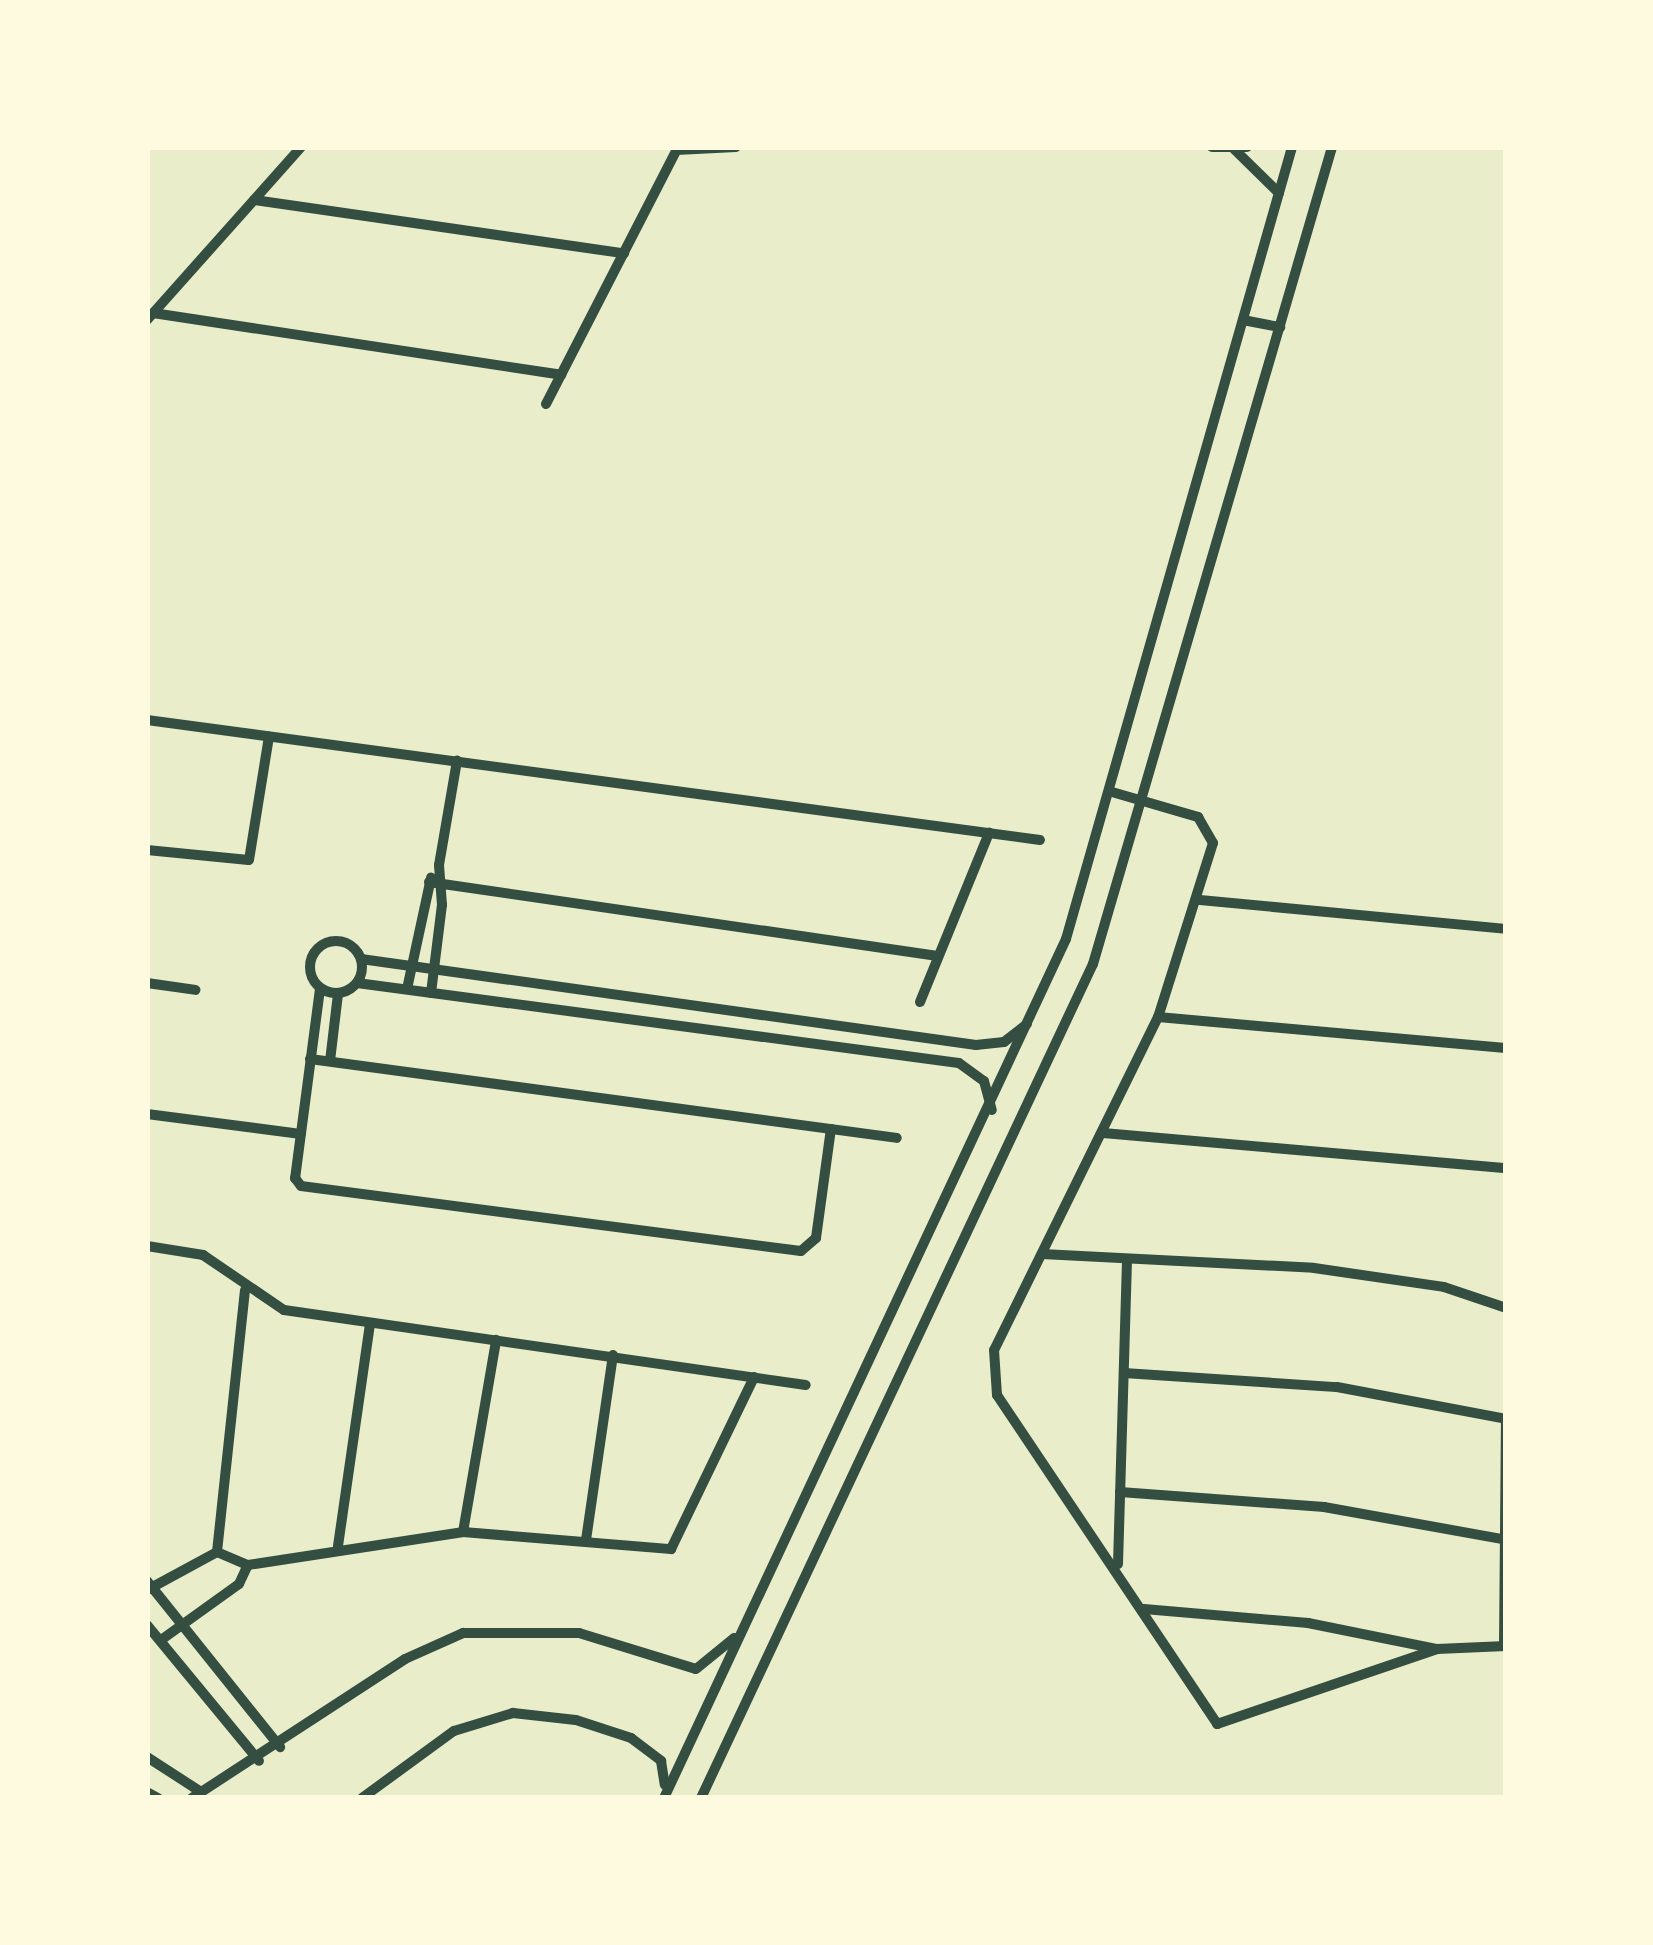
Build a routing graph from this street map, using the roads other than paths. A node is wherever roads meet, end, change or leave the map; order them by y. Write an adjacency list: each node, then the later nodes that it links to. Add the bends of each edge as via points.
1 (301, 147): 9 (street)
2 (736, 147): 7 (street)
3 (1212, 147): 6 (street)
4 (1292, 147): 8 (street)
5 (1332, 147): 13 (street)
6 (1240, 148): 8 (street)
7 (677, 149): 10 (street)
8 (1279, 193): 12 (street)
9 (254, 200): 10 (street); 11 (street)
10 (624, 254): 14 (street)
11 (150, 316): 14 (street)
12 (1243, 320): 13 (street); 19 (street)
13 (1280, 327): 20 (street)
14 (561, 375): 15 (street)
15 (546, 404)
16 (147, 720): 17 (street)
17 (269, 736): 18 (street); 23 (street, via 249,860)
18 (457, 761): 21 (street); 24 (street)
19 (1112, 792): 20 (street); 42 (street, via 1075,915)
20 (1144, 799): 27 (street, via 1210,827); 61 (street, via 1085,984)
21 (989, 833): 22 (street); 29 (street)
22 (1040, 840)
23 (147, 850)
24 (439, 865): 25 (street); 26 (street)
25 (429, 882): 26 (street); 31 (street)
26 (443, 884): 29 (street); 32 (street)
27 (1200, 900): 28 (street); 41 (street)
28 (1506, 928)
29 (938, 956): 40 (street)
30 (361, 959): 31 (street); 34 (street); 35 (street, via 342,941 316,948 310,974)
31 (410, 966): 32 (street); 36 (street)
32 (434, 969): 38 (street); 42 (street, via 976,1045 1004,1042)
33 (147, 983): 37 (street)
34 (357, 983): 36 (street); 39 (street)
35 (320, 988): 39 (street); 44 (street)
36 (407, 989): 38 (street)
37 (196, 990)
38 (430, 993): 46 (street, via 959,1064 984,1081)
39 (338, 994): 45 (street)
40 (920, 1002)
41 (1158, 1017): 43 (street); 49 (street)
42 (1030, 1022): 46 (street)
43 (1506, 1048)
44 (310, 1058): 45 (street); 50 (street)
45 (330, 1061): 48 (street)
46 (992, 1111): 59 (street)
47 (147, 1114): 50 (street)
48 (831, 1129): 50 (street, via 816,1238 801,1251 301,1186); 51 (street)
49 (1103, 1133): 52 (street); 54 (street)
50 (301, 1134)
51 (897, 1138)
52 (1505, 1165)
53 (147, 1246): 56 (street, via 203,1256)
54 (1042, 1254): 55 (street); 74 (street, via 994,1350 992,1384)
55 (1127, 1262): 57 (street, via 1334,1270 1444,1287); 63 (street)
56 (245, 1290): 58 (street, via 284,1310); 72 (street)
57 (1506, 1308)
58 (370, 1323): 60 (street); 71 (street)
59 (886, 1332): 61 (street); 77 (street)
60 (496, 1340): 62 (street); 68 (street)
61 (914, 1345): 91 (street)
62 (613, 1355): 64 (street); 70 (street)
63 (1124, 1373): 66 (street, via 1337,1387); 67 (street)
64 (754, 1377): 65 (street); 70 (street, via 680,1541 661,1551)
65 (806, 1385)
66 (1506, 1420): 69 (street)
67 (1120, 1492): 69 (street, via 1324,1507); 74 (street)
68 (463, 1532): 70 (street); 71 (street)
69 (1501, 1539): 81 (street)
70 (586, 1540)
71 (338, 1546): 73 (street)
72 (217, 1552): 73 (street); 75 (street)
73 (248, 1565): 78 (street, via 238,1584)
74 (1118, 1566): 76 (street)
75 (148, 1586): 78 (street)
76 (1144, 1609): 82 (street, via 1308,1623); 82 (street, via 1221,1726)
77 (750, 1618): 83 (street, via 719,1657 696,1669 579,1634 463,1633 405,1659); 90 (street)
78 (181, 1622): 80 (street); 83 (street)
79 (147, 1625): 80 (street)
80 (161, 1640): 85 (street)
81 (1505, 1646): 82 (street)
82 (1437, 1649)
83 (280, 1747): 85 (street)
84 (147, 1757): 87 (street)
85 (259, 1761): 87 (street)
86 (147, 1792): 88 (street)
87 (197, 1795)
88 (158, 1798)
89 (362, 1798): 90 (street, via 454,1731 513,1713 595,1724 645,1745 667,1770)
90 (663, 1798)
91 (701, 1798)

